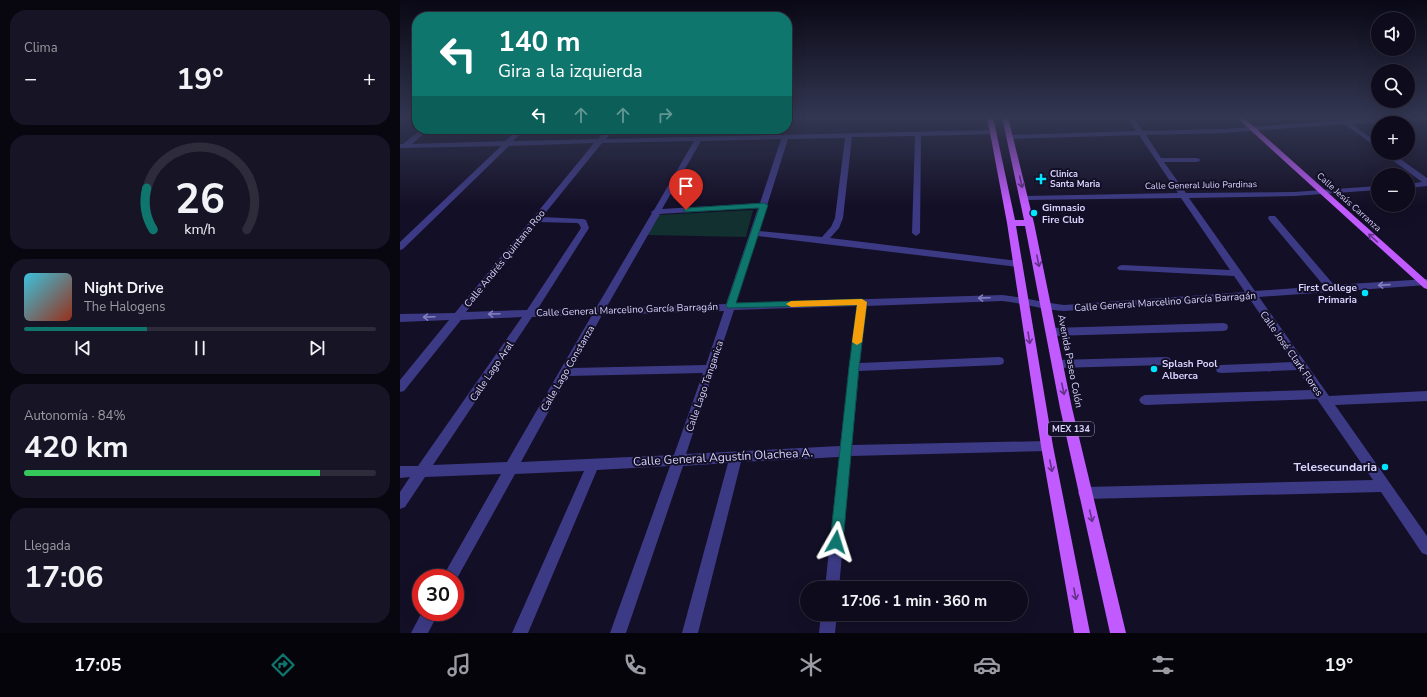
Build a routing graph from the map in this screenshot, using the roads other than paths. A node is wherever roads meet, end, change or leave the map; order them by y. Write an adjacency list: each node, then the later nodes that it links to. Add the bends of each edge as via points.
1 (402, 147): 2 (street)
2 (418, 147)
3 (504, 147): 31 (street)
4 (596, 147): 24 (street, Calle Andrés Quintana Roo)
5 (695, 147): 23 (street, Calle Lago Constanza)
6 (782, 147): 22 (street, Calle Lago Tanganica)
7 (848, 147): 30 (street, via 839,218 835,228)
8 (918, 147): 28 (street)
9 (996, 147): 26 (main road, MEX 134)
10 (1012, 147): 21 (main road, Avenida Paseo Colón / MEX 134, one-way to 21)
11 (1151, 147): 13 (street, Calle José Clark Flores)
12 (1272, 147): 19 (main road, Calle Jesús Carranza)
13 (1160, 160): 14 (street); 20 (street, Calle José Clark Flores)
14 (1197, 160)
15 (1396, 160): 16 (street)
16 (1427, 183): 17 (street)
17 (1415, 185)
18 (1371, 188): 19 (street, Calle General Julio Pardinas)
19 (1322, 192): 20 (street, Calle General Julio Pardinas); 35 (main road, Calle Jesús Carranza, one-way to 19)
20 (1183, 195): 21 (street, Calle General Julio Pardinas); 34 (street, Calle José Clark Flores)
21 (1024, 198): 27 (main road, Avenida Paseo Colón / MEX 134)
22 (764, 205): 23 (street); 29 (street, Calle Lago Tanganica)
23 (656, 212): 42 (street, Calle Lago Constanza)
24 (536, 218): 43 (street, Calle Lago Aral, via 583,222 585,228); 44 (street, Calle Andrés Quintana Roo)
25 (1272, 218): 36 (street)
26 (1011, 223): 27 (main road); 32 (main road, MEX 134)
27 (1030, 223): 41 (main road, Avenida Paseo Colón / MEX 134, one-way to 41)
28 (916, 233)
29 (754, 234): 30 (street); 40 (street, Calle Lago Tanganica)
30 (824, 240): 32 (street)
31 (400, 247)
32 (1018, 264): 38 (main road, MEX 134)
33 (1122, 268): 34 (street)
34 (1236, 272): 37 (street, Calle José Clark Flores)
35 (1426, 283): 36 (street, Calle General Marcelino García Barragán, one-way to 36)
36 (1331, 288): 37 (street, Calle General Marcelino García Barragán)
37 (1250, 294): 41 (street, Calle General Marcelino García Barragán); 51 (street, Calle José Clark Flores)
38 (1023, 300): 39 (street, Calle General Marcelino García Barragán, one-way to 39, via 1002,298); 41 (street, Calle General Marcelino García Barragán); 60 (main road, MEX 134, one-way to 60)
39 (862, 302): 40 (street, Calle General Marcelino García Barragán); 52 (street)
40 (731, 306): 42 (street, Calle General Marcelino García Barragán); 53 (street, Calle Lago Tanganica)
41 (1047, 308): 47 (main road, Avenida Paseo Colón / MEX 134)
42 (600, 310): 43 (street, Calle General Marcelino García Barragán); 55 (street, Calle Lago Constanza)
43 (530, 313): 44 (street, Calle General Marcelino García Barragán, one-way to 44); 66 (street, Calle Lago Aral)
44 (457, 316): 45 (street, Calle General Marcelino García Barragán, one-way to 45); 56 (street, Calle Andrés Quintana Roo)
45 (400, 318)
46 (1223, 327): 47 (street)
47 (1050, 332): 50 (main road, Avenida Paseo Colón / MEX 134)
48 (999, 361): 52 (street)
49 (1166, 361): 50 (street)
50 (1057, 364): 69 (main road, Avenida Paseo Colón / MEX 134, one-way to 69)
51 (1301, 366): 54 (street); 58 (street, Calle José Clark Flores)
52 (854, 367): 61 (street)
53 (710, 369): 55 (street); 63 (street, Calle Lago Tanganica)
54 (1221, 369)
55 (564, 372): 65 (street, Calle Lago Constanza)
56 (400, 388)
57 (1427, 396): 58 (street)
58 (1323, 397): 59 (street); 68 (street, Calle José Clark Flores)
59 (1145, 400)
60 (1047, 446): 61 (street, Calle General Agustín Olachea A.); 81 (main road, MEX 134, one-way to 81)
61 (846, 451): 62 (street, Calle General Agustín Olachea A.); 73 (street)
62 (736, 457): 63 (street, Calle General Agustín Olachea A.); 79 (street)
63 (677, 459): 64 (street, Calle General Agustín Olachea A.); 78 (street, Calle Lago Tanganica)
64 (593, 465): 65 (street, Calle General Agustín Olachea A.); 77 (street)
65 (510, 468): 66 (street, Calle General Agustín Olachea A.); 72 (street, Calle Lago Constanza)
66 (423, 471): 67 (street, Calle General Agustín Olachea A.); 70 (street, Calle Lago Aral)
67 (400, 472)
68 (1385, 486): 69 (street); 71 (street, Calle José Clark Flores)
69 (1085, 493): 82 (main road, Avenida Paseo Colón / MEX 134, one-way to 82)
70 (400, 503)
71 (1427, 548)
72 (455, 569)
73 (833, 581)
74 (426, 621): 76 (street)
75 (828, 621): 80 (street)
76 (419, 633)
77 (520, 633)
78 (618, 633)
79 (690, 633)
80 (827, 633)
81 (1082, 633)
82 (1118, 633)

